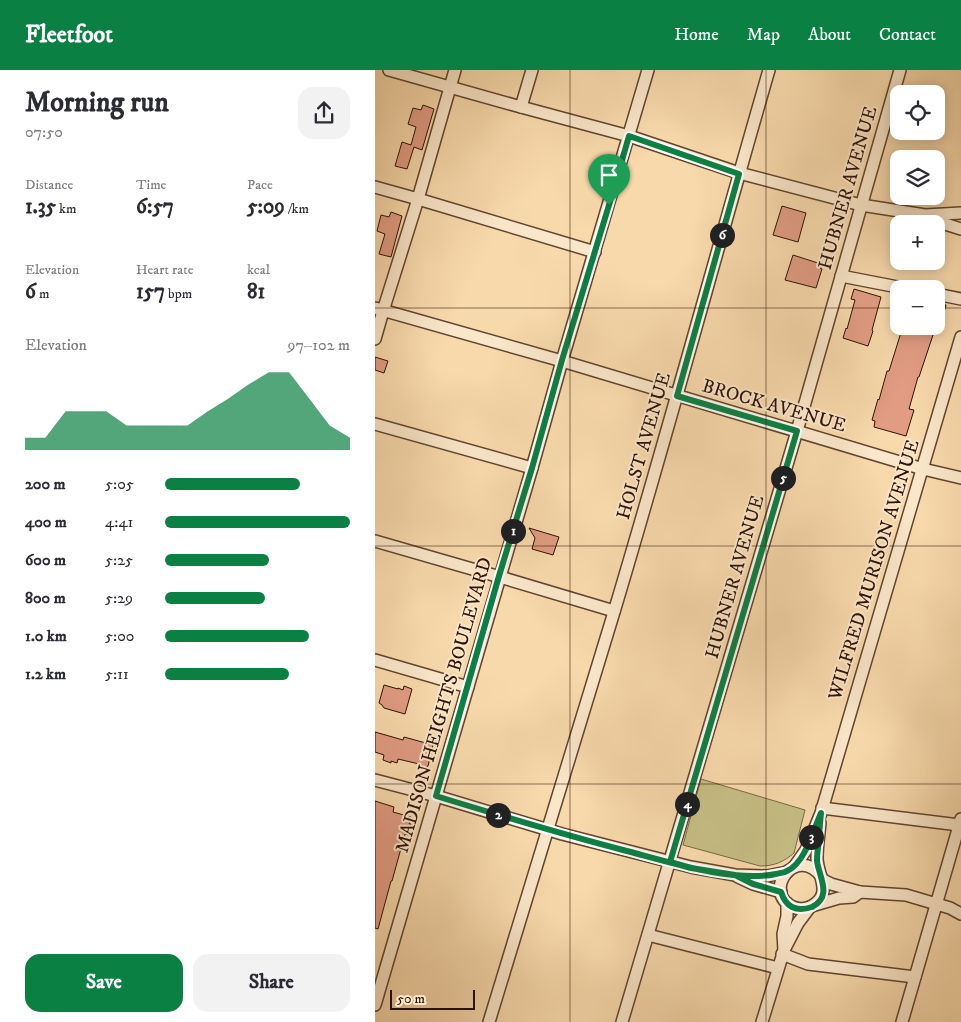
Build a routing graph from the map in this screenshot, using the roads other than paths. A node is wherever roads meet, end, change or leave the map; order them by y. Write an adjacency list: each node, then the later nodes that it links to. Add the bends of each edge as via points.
1 (389, 70): 7 (street)
2 (455, 70): 7 (street)
3 (532, 70): 8 (street)
4 (648, 70): 9 (street, MADISON HEIGHTS BOULEVARD)
5 (769, 70): 10 (street, HOLST AVENUE)
6 (900, 70): 13 (street, HUBNER AVENUE)
7 (451, 88): 8 (street); 12 (street)
8 (521, 108): 9 (street)
9 (629, 136): 10 (street); 18 (street, MADISON HEIGHTS BOULEVARD)
10 (739, 174): 13 (street); 27 (street, HOLST AVENUE)
11 (375, 187): 12 (street)
12 (418, 199): 18 (street); 23 (street)
13 (861, 205): 15 (street); 19 (street, HUBNER AVENUE)
14 (961, 213): 15 (street)
15 (925, 215)
16 (945, 224): 17 (street)
17 (961, 229)
18 (595, 252): 26 (street, MADISON HEIGHTS BOULEVARD)
19 (841, 276): 20 (street); 29 (street, HUBNER AVENUE)
20 (890, 286)
21 (945, 296): 22 (street)
22 (961, 299)
23 (379, 310): 25 (street); 26 (street, BROCK AVENUE)
24 (961, 337): 31 (street, WILFRED MURISON AVENUE)
25 (375, 339)
26 (562, 360): 27 (street, BROCK AVENUE); 30 (street, MADISON HEIGHTS BOULEVARD)
27 (677, 396): 29 (street, BROCK AVENUE); 35 (street, HOLST AVENUE)
28 (375, 424): 30 (street)
29 (797, 431): 31 (street, BROCK AVENUE); 43 (street, HUBNER AVENUE)
30 (532, 468): 34 (street, MADISON HEIGHTS BOULEVARD)
31 (923, 469): 32 (street, BROCK AVENUE); 40 (street, WILFRED MURISON AVENUE)
32 (961, 478)
33 (375, 541): 34 (street)
34 (499, 576): 35 (street); 37 (street, MADISON HEIGHTS BOULEVARD)
35 (614, 611): 42 (street, HOLST AVENUE)
36 (375, 660): 37 (street)
37 (467, 687): 39 (street, MADISON HEIGHTS BOULEVARD)
38 (375, 780): 39 (street)
39 (436, 796): 42 (street); 57 (street, MADISON HEIGHTS BOULEVARD)
40 (821, 811): 41 (street); 44 (street, WILFRED MURISON AVENUE, via 806,850); 46 (street, WILFRED MURISON AVENUE, via 817,860)
41 (960, 822): 50 (street)
42 (547, 830): 43 (street); 58 (street, HOLST AVENUE)
43 (670, 862): 45 (street); 53 (street, HUBNER AVENUE)
44 (790, 869): 45 (street, via 767,876); 46 (street, via 806,866 817,871); 47 (street, via 780,883)
45 (735, 875): 47 (street)
46 (822, 878): 48 (street); 51 (street, via 823,892)
47 (781, 892): 49 (street)
48 (860, 892): 50 (street, via 906,895); 51 (street, via 853,897)
49 (787, 903): 51 (street, via 798,909); 54 (street)
50 (936, 904): 52 (street); 56 (street)
51 (811, 907): 54 (street, via 798,923)
52 (961, 914)
53 (648, 935): 55 (street); 59 (street, HUBNER AVENUE)
54 (783, 952): 55 (street); 56 (street, via 807,964)
55 (778, 968): 60 (street)
56 (915, 977): 61 (street)
57 (375, 1005)
58 (489, 1022)
59 (622, 1022)
60 (762, 1022)
61 (902, 1022)

